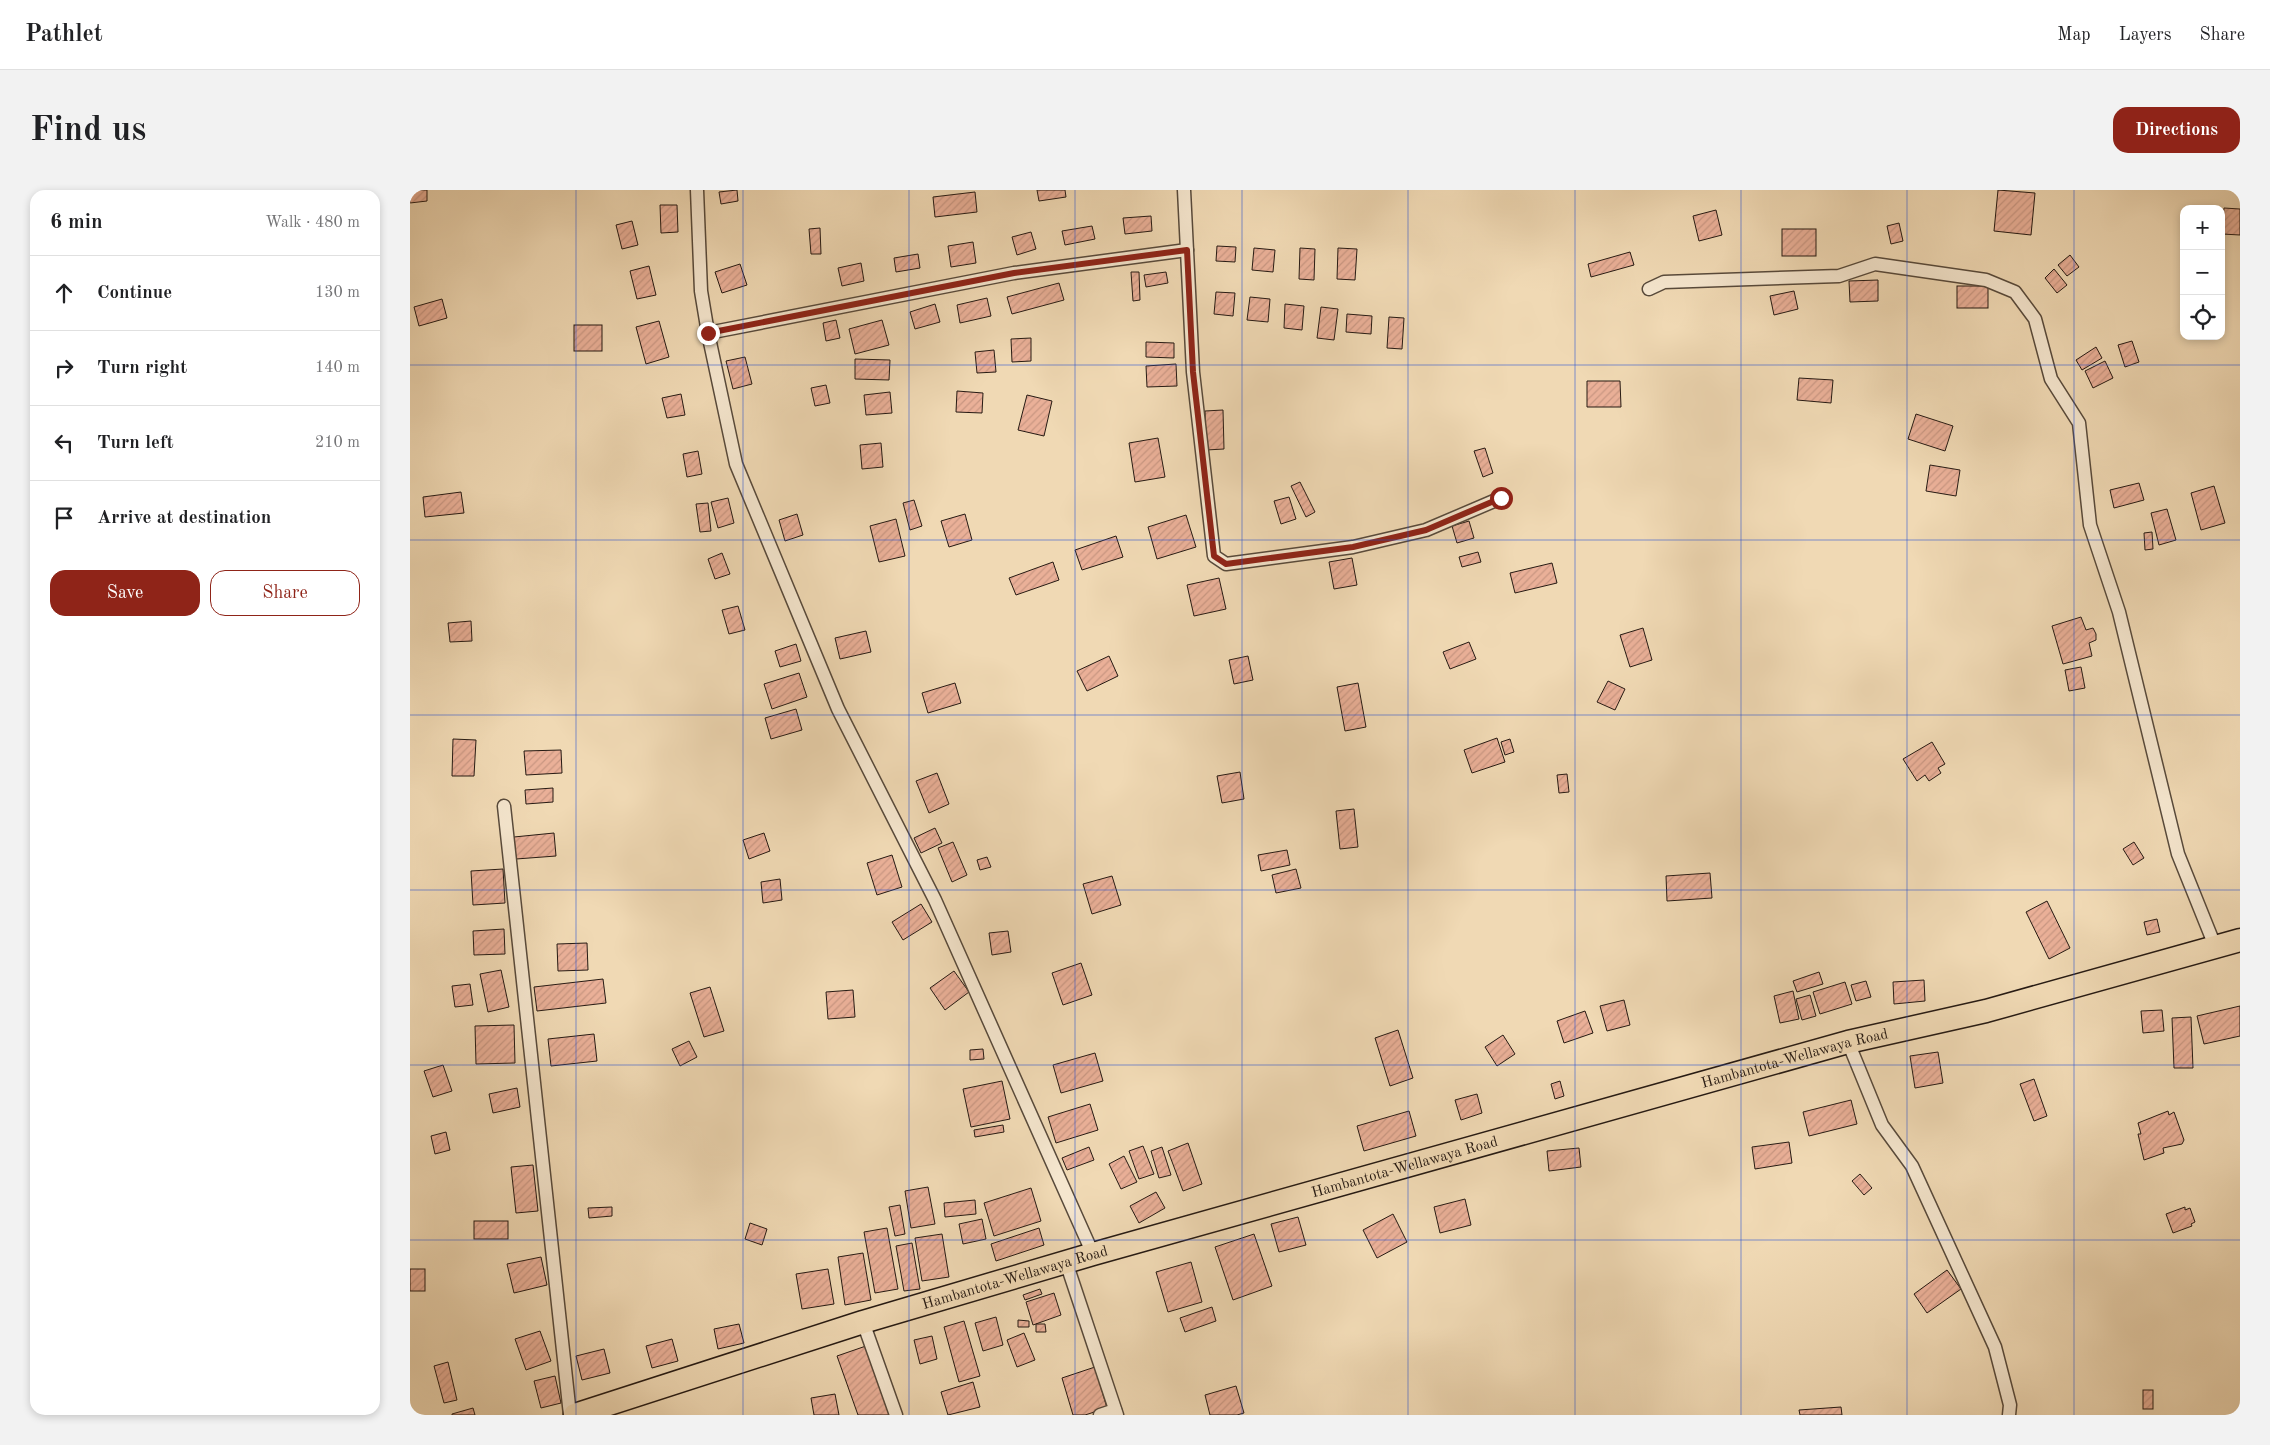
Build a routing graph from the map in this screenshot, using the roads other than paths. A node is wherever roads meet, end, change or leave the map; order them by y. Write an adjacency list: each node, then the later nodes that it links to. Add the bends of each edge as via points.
1 (697, 190): 5 (street, via 701,290)
2 (1184, 190): 3 (street)
3 (1187, 250): 5 (street, via 1014,273); 6 (street, via 1193,372 1214,556 1226,564 1353,547 1426,530)
4 (1649, 289): 9 (street, via 1664,282 1839,276 1875,264 1986,280 2015,292 2035,319 2051,379 2079,423 2090,525 2119,612 2178,854)
5 (708, 333): 11 (street, via 736,464 838,709 935,900)
6 (1501, 498)
7 (504, 806): 15 (street)
8 (2240, 940): 9 (highway, Hambantota-Wellawaya Road)
9 (2215, 946): 10 (highway, Hambantota-Wellawaya Road, via 1986,1011)
10 (1848, 1042): 11 (highway, Hambantota-Wellawaya Road); 19 (street, via 1882,1125 1912,1166 1996,1347 2010,1405)
11 (1093, 1254): 12 (highway, Hambantota-Wellawaya Road)
12 (1066, 1262): 13 (highway, Hambantota-Wellawaya Road); 14 (street)
13 (863, 1322): 16 (highway, Hambantota-Wellawaya Road); 17 (street)
14 (1116, 1413): 18 (street)
15 (570, 1415)
16 (576, 1415)
17 (896, 1415)
18 (1100, 1415)
19 (2009, 1415)

